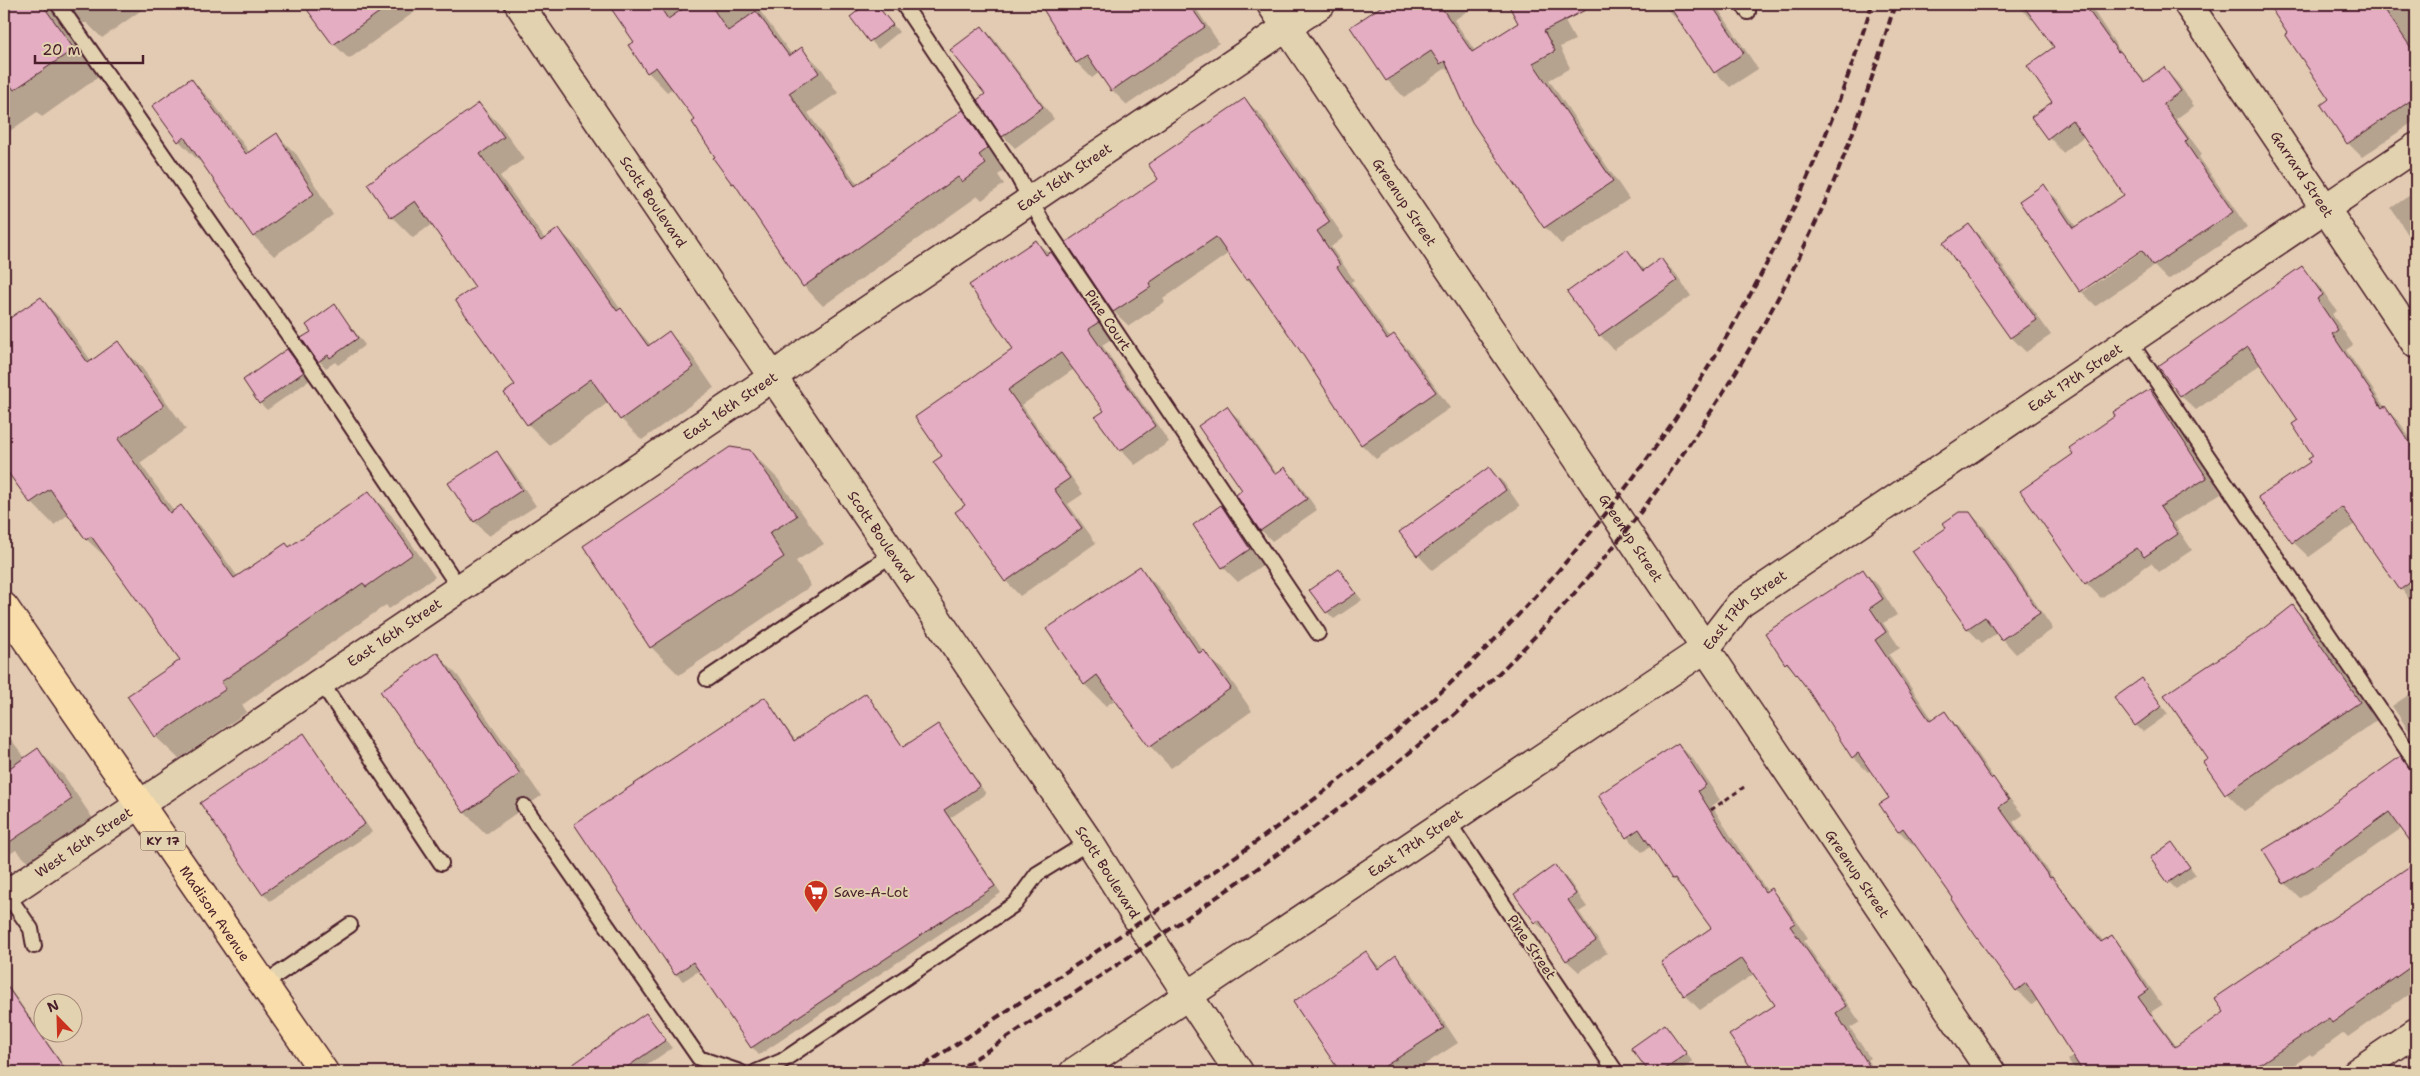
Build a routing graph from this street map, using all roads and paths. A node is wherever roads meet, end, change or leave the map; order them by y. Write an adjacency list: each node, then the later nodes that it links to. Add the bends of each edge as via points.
1 (58, 4): 15 (lane, via 326,389)
2 (519, 4): 13 (street, Scott Boulevard)
3 (903, 4): 9 (lane, Pine Court)
4 (1271, 4): 7 (street, Greenup Street)
5 (1321, 4): 7 (street, East 16th Street)
6 (2188, 4): 10 (street, Garrard Street)
7 (1287, 26): 9 (street, East 16th Street); 18 (street, Greenup Street)
8 (2416, 146): 10 (street, East 17th Street)
9 (1031, 200): 13 (street, East 16th Street); 17 (lane, Pine Court, via 1044,225)
10 (2324, 208): 11 (street, East 17th Street); 12 (street, Garrard Street)
11 (2130, 342): 18 (street, East 17th Street, via 1740,604); 21 (lane)
12 (2416, 344)
13 (772, 377): 14 (street, Scott Boulevard); 15 (street, East 16th Street)
14 (893, 554): 19 (lane); 27 (street, Scott Boulevard)
15 (460, 589): 20 (street, East 16th Street)
16 (4, 608): 23 (main road, Madison Avenue / KY 17)
17 (1318, 633)
18 (1706, 648): 26 (street, East 17th Street); 41 (street, Greenup Street)
19 (707, 679)
20 (321, 682): 23 (street, East 16th Street); 28 (lane)
21 (2416, 763)
22 (1744, 786): 25 (path)
23 (138, 804): 29 (street, West 16th Street); 32 (main road, Madison Avenue / KY 17)
24 (524, 806): 36 (lane, via 699,1058)
25 (1711, 810)
26 (1448, 822): 33 (street, East 17th Street); 40 (lane, Pine Street)
27 (1089, 842): 33 (street, Scott Boulevard); 37 (lane, via 1037,874 1015,904 782,1061)
28 (440, 863)
29 (5, 895): 31 (lane, via 31,929)
30 (350, 925): 32 (lane)
31 (34, 946)
32 (262, 985): 35 (main road, Madison Avenue / KY 17)
33 (1188, 996): 38 (street, East 17th Street); 39 (street, Scott Boulevard)
34 (2416, 1032): 42 (street)
35 (324, 1072)
36 (740, 1072)
37 (756, 1072)
38 (1074, 1072)
39 (1239, 1072)
40 (1616, 1072)
41 (1991, 1072)
42 (2357, 1072)

